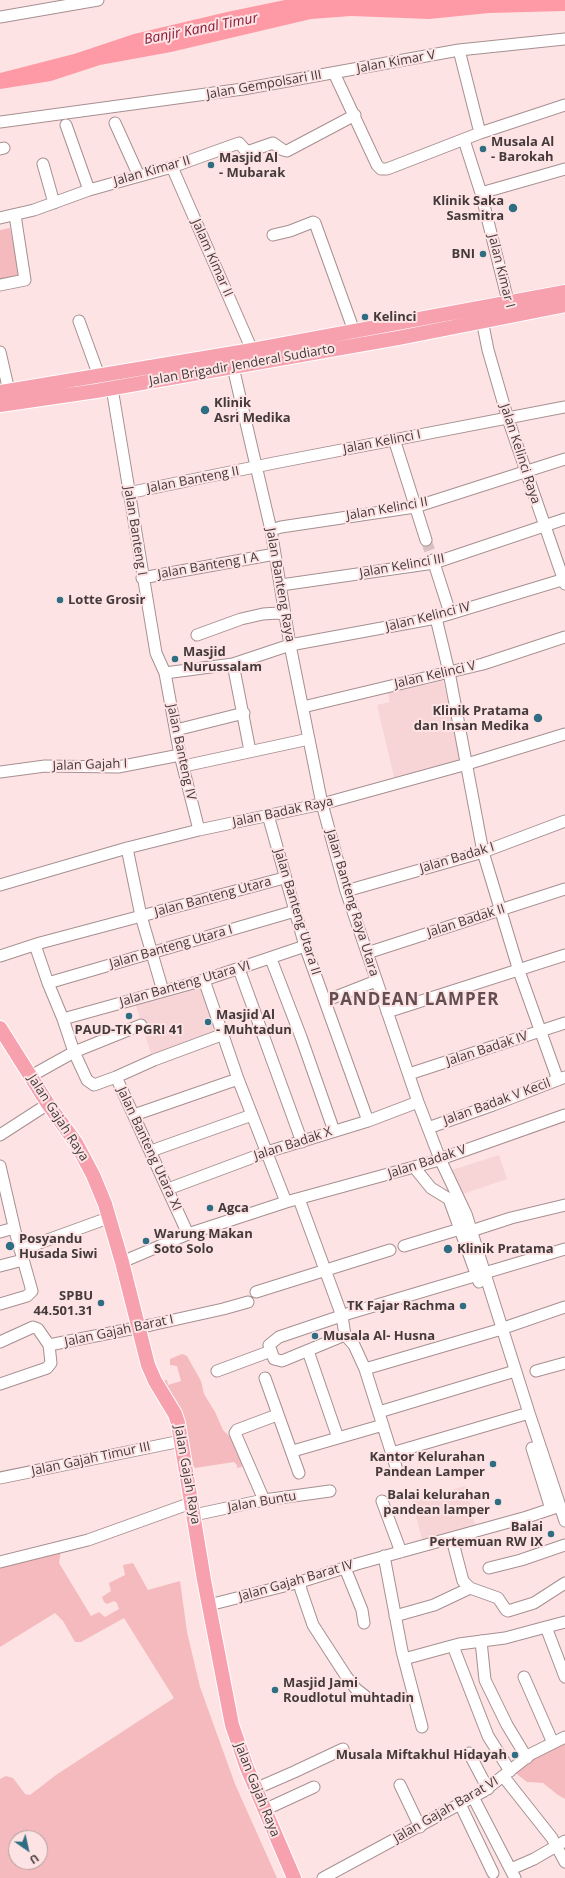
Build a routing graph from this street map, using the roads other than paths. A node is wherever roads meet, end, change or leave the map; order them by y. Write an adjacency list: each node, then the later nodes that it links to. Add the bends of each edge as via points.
1 (98, 0): 2 (street)
2 (0, 17)
3 (565, 39): 4 (street)
4 (459, 50): 5 (street, Jalan Kimar V); 11 (street)
5 (334, 73): 7 (street, Jalan Gempolsari III); 8 (street, Jalan Gempolsari III, via 153,103)
6 (565, 105): 11 (street)
7 (355, 115): 12 (street, Jalan Gempolsari III, via 381,169); 14 (street, Jalan Kimar II, via 287,150 273,143 247,152 239,143)
8 (0, 122)
9 (115, 123): 16 (street)
10 (66, 124): 17 (street)
11 (480, 133): 12 (street)
12 (464, 140): 18 (street, Jalan Kimar I)
13 (43, 164): 19 (street)
14 (172, 167): 16 (street, Jalan Kimar II); 31 (street, Jalam Kimar II)
15 (565, 169): 18 (street)
16 (139, 176): 17 (street, Jalan Kimar II)
17 (88, 190): 19 (street, Jalan Kimar II)
18 (481, 193): 26 (street, Jalan Kimar I)
19 (54, 203): 20 (street, Jalan Kimar II)
20 (15, 215): 21 (street, Jalan Kimar II); 23 (street, via 25,280)
21 (0, 218)
22 (274, 235): 29 (street, via 313,222 315,224)
23 (0, 285)
24 (565, 292): 26 (main road, Jalan Brigadir Jenderal Sudiarto)
25 (565, 305): 26 (main road, Jalan Brigadir Jenderal Sudiarto)
26 (510, 309): 27 (main road, Jalan Brigadir Jenderal Sudiarto)
27 (481, 315): 29 (main road, Jalan Brigadir Jenderal Sudiarto); 30 (main road, Jalan Brigadir Jenderal Sudiarto); 39 (street, Jalan Kelinci Raya, via 488,350)
28 (79, 321): 34 (street)
29 (354, 331): 30 (main road, Jalan Brigadir Jenderal Sudiarto)
30 (317, 345): 31 (main road, Jalan Brigadir Jenderal Sudiarto); 33 (main road, Jalan Brigadir Jenderal Sudiarto)
31 (252, 350): 34 (main road, Jalan Brigadir Jenderal Sudiarto)
32 (0, 352): 36 (street)
33 (233, 367): 35 (main road, Jalan Brigadir Jenderal Sudiarto); 42 (street, Jalan Banteng Raya)
34 (99, 376): 36 (main road, Jalan Brigadir Jenderal Sudiarto)
35 (112, 388): 37 (main road, Jalan Brigadir Jenderal Sudiarto); 44 (street, Jalan Banteng I)
36 (5, 391)
37 (0, 405)
38 (565, 407): 39 (street, Jalan Kelinci I)
39 (508, 419): 40 (street, Jalan Kelinci I); 43 (street, Jalan Kelinci Raya)
40 (394, 439): 42 (street, Jalan Kelinci I); 45 (street)
41 (565, 459): 43 (street, Jalan Kelinci II)
42 (258, 467): 44 (street, Jalan Banteng II); 48 (street, Jalan Banteng Raya)
43 (525, 472): 45 (street, Jalan Kelinci II); 47 (street, Jalan Kelinci Raya)
44 (128, 494): 52 (street, Jalan Banteng I)
45 (416, 507): 48 (street, Jalan Kelinci II); 49 (street)
46 (565, 519): 47 (street, Jalan Kelinci III)
47 (544, 525): 51 (street, Jalan Kelinci III); 53 (street, Jalan Kelinci Raya)
48 (271, 530): 50 (street, Jalan Banteng Raya)
49 (426, 540)
50 (274, 554): 52 (street, Jalan Banteng I A); 54 (street, Jalan Banteng Raya)
51 (434, 561): 54 (street, Jalan Kelinci III); 55 (street)
52 (142, 578): 63 (street, Jalan Banteng I, via 156,654)
53 (564, 581): 55 (street, Jalan Kelinci IV)
54 (281, 585): 56 (street, Jalan Banteng Raya)
55 (450, 613): 57 (street, Jalan Kelinci IV)
56 (285, 615): 58 (street, via 263,614); 60 (street, Jalan Banteng Raya)
57 (436, 618): 60 (street, Jalan Kelinci IV); 62 (street)
58 (197, 635)
59 (565, 637): 62 (street, Jalan Kelinci V, via 483,664)
60 (290, 645): 61 (street, Jalan Kelinci IV); 64 (street, Jalan Banteng Raya)
61 (233, 664): 63 (street, Jalan Kelinci IV); 65 (street)
62 (449, 672): 64 (street, Jalan Kelinci V); 71 (street)
63 (165, 674): 66 (street, Jalan Banteng IV)
64 (303, 707): 68 (street, Jalan Banteng Raya)
65 (244, 713): 66 (street); 69 (street)
66 (176, 730): 70 (street, Jalan Banteng IV)
67 (565, 734): 71 (street, Jalan Badak Raya)
68 (309, 739): 69 (street); 74 (street, Jalan Banteng Raya)
69 (250, 751): 72 (street)
70 (180, 755): 72 (street, Jalan Banteng IV); 73 (street, Jalan Gajah I, via 118,767 45,766)
71 (467, 764): 74 (street, Jalan Badak Raya); 79 (street)
72 (184, 766): 77 (street, Jalan Banteng IV)
73 (0, 772)
74 (322, 804): 75 (street, Jalan Badak Raya); 83 (street, Jalan Banteng Raya Utara)
75 (268, 815): 77 (street, Jalan Badak Raya); 80 (street, Jalan Banteng Utara II)
76 (565, 821): 79 (street, Jalan Badak I)
77 (199, 830): 78 (street, Jalan Badak Raya)
78 (127, 848): 81 (street, Jalan Badak Raya); 86 (street, Jalan Banteng Utara)
79 (483, 852): 83 (street, Jalan Badak I); 84 (street)
80 (284, 878): 85 (street, Jalan Banteng Utara II); 86 (street, Jalan Banteng Utara)
81 (0, 885)
82 (565, 889): 84 (street, Jalan Badak II)
83 (346, 891): 89 (street, Jalan Banteng Raya Utara)
84 (500, 909): 89 (street, Jalan Badak II); 95 (street)
85 (295, 911): 88 (street, Jalan Banteng Utara II); 90 (street, Jalan Banteng Utara I)
86 (141, 916): 87 (street, Jalan Banteng Utara); 90 (street, Jalan Banteng Utara)
87 (35, 945): 92 (street, Jalan Banteng Utara); 98 (street, Jalan Banteng Utara XI)
88 (305, 946): 93 (street, Jalan Banteng Utara VI); 100 (street, Jalan Banteng Utara II)
89 (368, 953): 97 (street, Jalan Banteng Raya Utara)
90 (151, 954): 98 (street, Jalan Banteng Utara I); 99 (street, Jalan Banteng Utara)
91 (565, 955): 95 (street)
92 (0, 956)
93 (271, 959): 94 (street, Jalan Banteng Utara VI); 121 (street)
94 (239, 969): 96 (street, Jalan Banteng Utara VI); 123 (street)
95 (519, 971): 101 (street); 106 (street)
96 (204, 980): 99 (street, Jalan Banteng Utara VI); 107 (street)
97 (376, 981): 100 (street); 101 (street, Jalan Banteng Raya Utara)
98 (48, 983): 102 (street, Jalan Banteng Utara XI)
99 (163, 991): 102 (street, Jalan Banteng Utara VI)
100 (325, 1001): 119 (street, Jalan Banteng Utara II)
101 (387, 1012): 109 (street, Jalan Banteng Raya Utara)
102 (63, 1019): 108 (street, Jalan Banteng Utara XI)
103 (565, 1023): 106 (street, Jalan Badak IV)
104 (141, 1024): 108 (street)
105 (0, 1028): 110 (main road, Jalan Gajah Raya)
106 (541, 1032): 109 (street, Jalan Badak IV); 113 (street)
107 (224, 1034): 111 (street); 112 (street)
108 (74, 1052): 110 (street); 111 (street, Jalan Banteng Utara XI, via 86,1080 90,1083 94,1085)
109 (409, 1074): 114 (street, Jalan Banteng Raya Utara)
110 (31, 1076): 115 (main road, Jalan Gajah Raya)
111 (116, 1077): 116 (street, Jalan Banteng Utara XI)
112 (238, 1079): 116 (street); 117 (street)
113 (561, 1079): 120 (street, Jalan Badak V Kecil)
114 (418, 1102): 119 (street, Jalan Badak X); 120 (street, Jalan Banteng Raya Utara)
115 (48, 1104): 122 (street); 133 (main road, Jalan Gajah Raya, via 82,1152 100,1190)
116 (134, 1115): 124 (street, Jalan Banteng Utara XI)
117 (252, 1115): 124 (street); 125 (street)
118 (565, 1115): 126 (street, Jalan Badak V)
119 (368, 1121): 121 (street, Jalan Badak X)
120 (428, 1128): 126 (street, Jalan Banteng Raya Utara)
121 (334, 1131): 123 (street, Jalan Badak X)
122 (1, 1132)
123 (302, 1142): 125 (street, Jalan Badak X)
124 (151, 1151): 129 (street, Jalan Banteng Utara XI)
125 (267, 1152): 129 (street, Jalan Badak X); 131 (street)
126 (440, 1159): 128 (street, Jalan Badak V); 135 (street, Jalan Banteng Raya Utara, via 466,1214)
127 (0, 1166): 134 (street)
128 (414, 1167): 130 (street, Jalan Badak V); 135 (street, via 431,1188 449,1199)
129 (168, 1189): 137 (street, Jalan Banteng Utara XI)
130 (299, 1199): 131 (street, Jalan Badak V); 144 (street)
131 (286, 1202): 137 (street, Jalan Badak V)
132 (565, 1205): 135 (street)
133 (108, 1218): 141 (street); 142 (main road, Jalan Gajah Raya)
134 (14, 1228): 136 (street); 141 (street)
135 (464, 1231): 138 (street); 145 (street)
136 (0, 1232)
137 (188, 1234): 142 (street, Jalan Badak V)
138 (404, 1246)
139 (565, 1249): 145 (street)
140 (390, 1250): 144 (street)
141 (22, 1255): 143 (street); 148 (street, via 32,1291)
142 (122, 1262): 151 (main road, Jalan Gajah Raya)
143 (0, 1266)
144 (325, 1272): 146 (street); 150 (street)
145 (480, 1274): 150 (street); 152 (street)
146 (256, 1292)
147 (248, 1302): 151 (street, Jalan Gajah Barat I)
148 (0, 1304)
149 (565, 1307): 152 (street)
150 (342, 1316): 153 (street); 157 (street, via 279,1337 269,1345)
151 (137, 1328): 155 (street, Jalan Gajah Barat I); 170 (main road, Jalan Gajah Raya, via 151,1372 175,1414)
152 (498, 1330): 159 (street); 162 (street)
153 (345, 1335): 156 (street); 159 (street, via 354,1345)
154 (0, 1342): 155 (street, Jalan Gajah Barat I, via 33,1327 38,1329)
155 (49, 1345): 164 (street, via 51,1363 47,1368)
156 (308, 1351): 157 (street, via 282,1361); 169 (street)
157 (273, 1355): 160 (street)
158 (565, 1363): 161 (street)
159 (365, 1369): 165 (street)
160 (217, 1371)
161 (536, 1371)
162 (512, 1372): 165 (street); 166 (street)
163 (265, 1378): 167 (street)
164 (0, 1384)
165 (379, 1412): 168 (street)
166 (525, 1414): 172 (street); 179 (street)
167 (277, 1415): 171 (street); 177 (street, via 237,1430 235,1434)
168 (383, 1425): 169 (street); 172 (street)
169 (338, 1438): 171 (street)
170 (181, 1441): 175 (street, Jalan Gajah Timur III); 180 (main road, Jalan Gajah Raya)
171 (293, 1451): 174 (street)
172 (392, 1453): 173 (street)
173 (396, 1467)
174 (299, 1473)
175 (0, 1478)
176 (330, 1491): 177 (street, Jalan Buntu)
177 (264, 1500): 180 (street, Jalan Buntu)
178 (382, 1501): 184 (street)
179 (559, 1506): 181 (street); 182 (street, Jalan Gajah Barat IV)
180 (193, 1509): 186 (street, Jalan Buntu, via 88,1540); 192 (main road, Jalan Gajah Raya)
181 (565, 1521)
182 (452, 1539): 184 (street, Jalan Gajah Barat IV); 191 (street, via 460,1576)
183 (565, 1545): 188 (street)
184 (401, 1552): 185 (street, Jalan Gajah Barat IV)
185 (384, 1556): 187 (street, Jalan Gajah Barat IV); 193 (street)
186 (0, 1562)
187 (345, 1568): 189 (street, Jalan Gajah Barat IV); 195 (street, via 362,1610)
188 (489, 1568)
189 (300, 1582): 192 (street, Jalan Gajah Barat IV); 202 (street, via 313,1625 346,1676)
190 (565, 1583): 191 (street, via 534,1603 508,1611 495,1596)
191 (470, 1588): 193 (street, via 434,1605)
192 (209, 1605): 212 (main road, Jalan Gajah Raya, via 232,1725)
193 (395, 1616): 199 (street)
194 (565, 1622): 196 (street)
195 (364, 1623)
196 (546, 1627): 197 (street, via 505,1638); 201 (street)
197 (481, 1641): 198 (street); 208 (street, via 485,1680)
198 (453, 1646): 199 (street); 209 (street, via 488,1736)
199 (404, 1659): 203 (street)
200 (524, 1677): 205 (street)
201 (565, 1677)
202 (365, 1696)
203 (422, 1727)
204 (565, 1737): 205 (street, Jalan Gajah Barat VI)
205 (552, 1743): 208 (street, Jalan Gajah Barat VI)
206 (342, 1749): 212 (street)
207 (468, 1753): 213 (street)
208 (527, 1758): 209 (street, Jalan Gajah Barat VI)
209 (507, 1773): 213 (street, Jalan Gajah Barat VI); 218 (street, via 552,1838)
210 (400, 1785): 217 (street)
211 (314, 1787): 216 (street)
212 (256, 1789): 216 (main road, Jalan Gajah Raya)
213 (488, 1789): 214 (street, Jalan Gajah Barat VI)
214 (473, 1797): 215 (street, Jalan Gajah Barat VI); 221 (street)
215 (460, 1804): 217 (street, Jalan Gajah Barat VI); 220 (street)
216 (264, 1810): 222 (main road, Jalan Gajah Raya)
217 (420, 1827): 223 (street, Jalan Gajah Barat VI)
218 (560, 1844): 219 (street); 221 (street)
219 (565, 1862)
220 (493, 1873)
221 (513, 1874)
222 (294, 1878)
223 (323, 1878)

